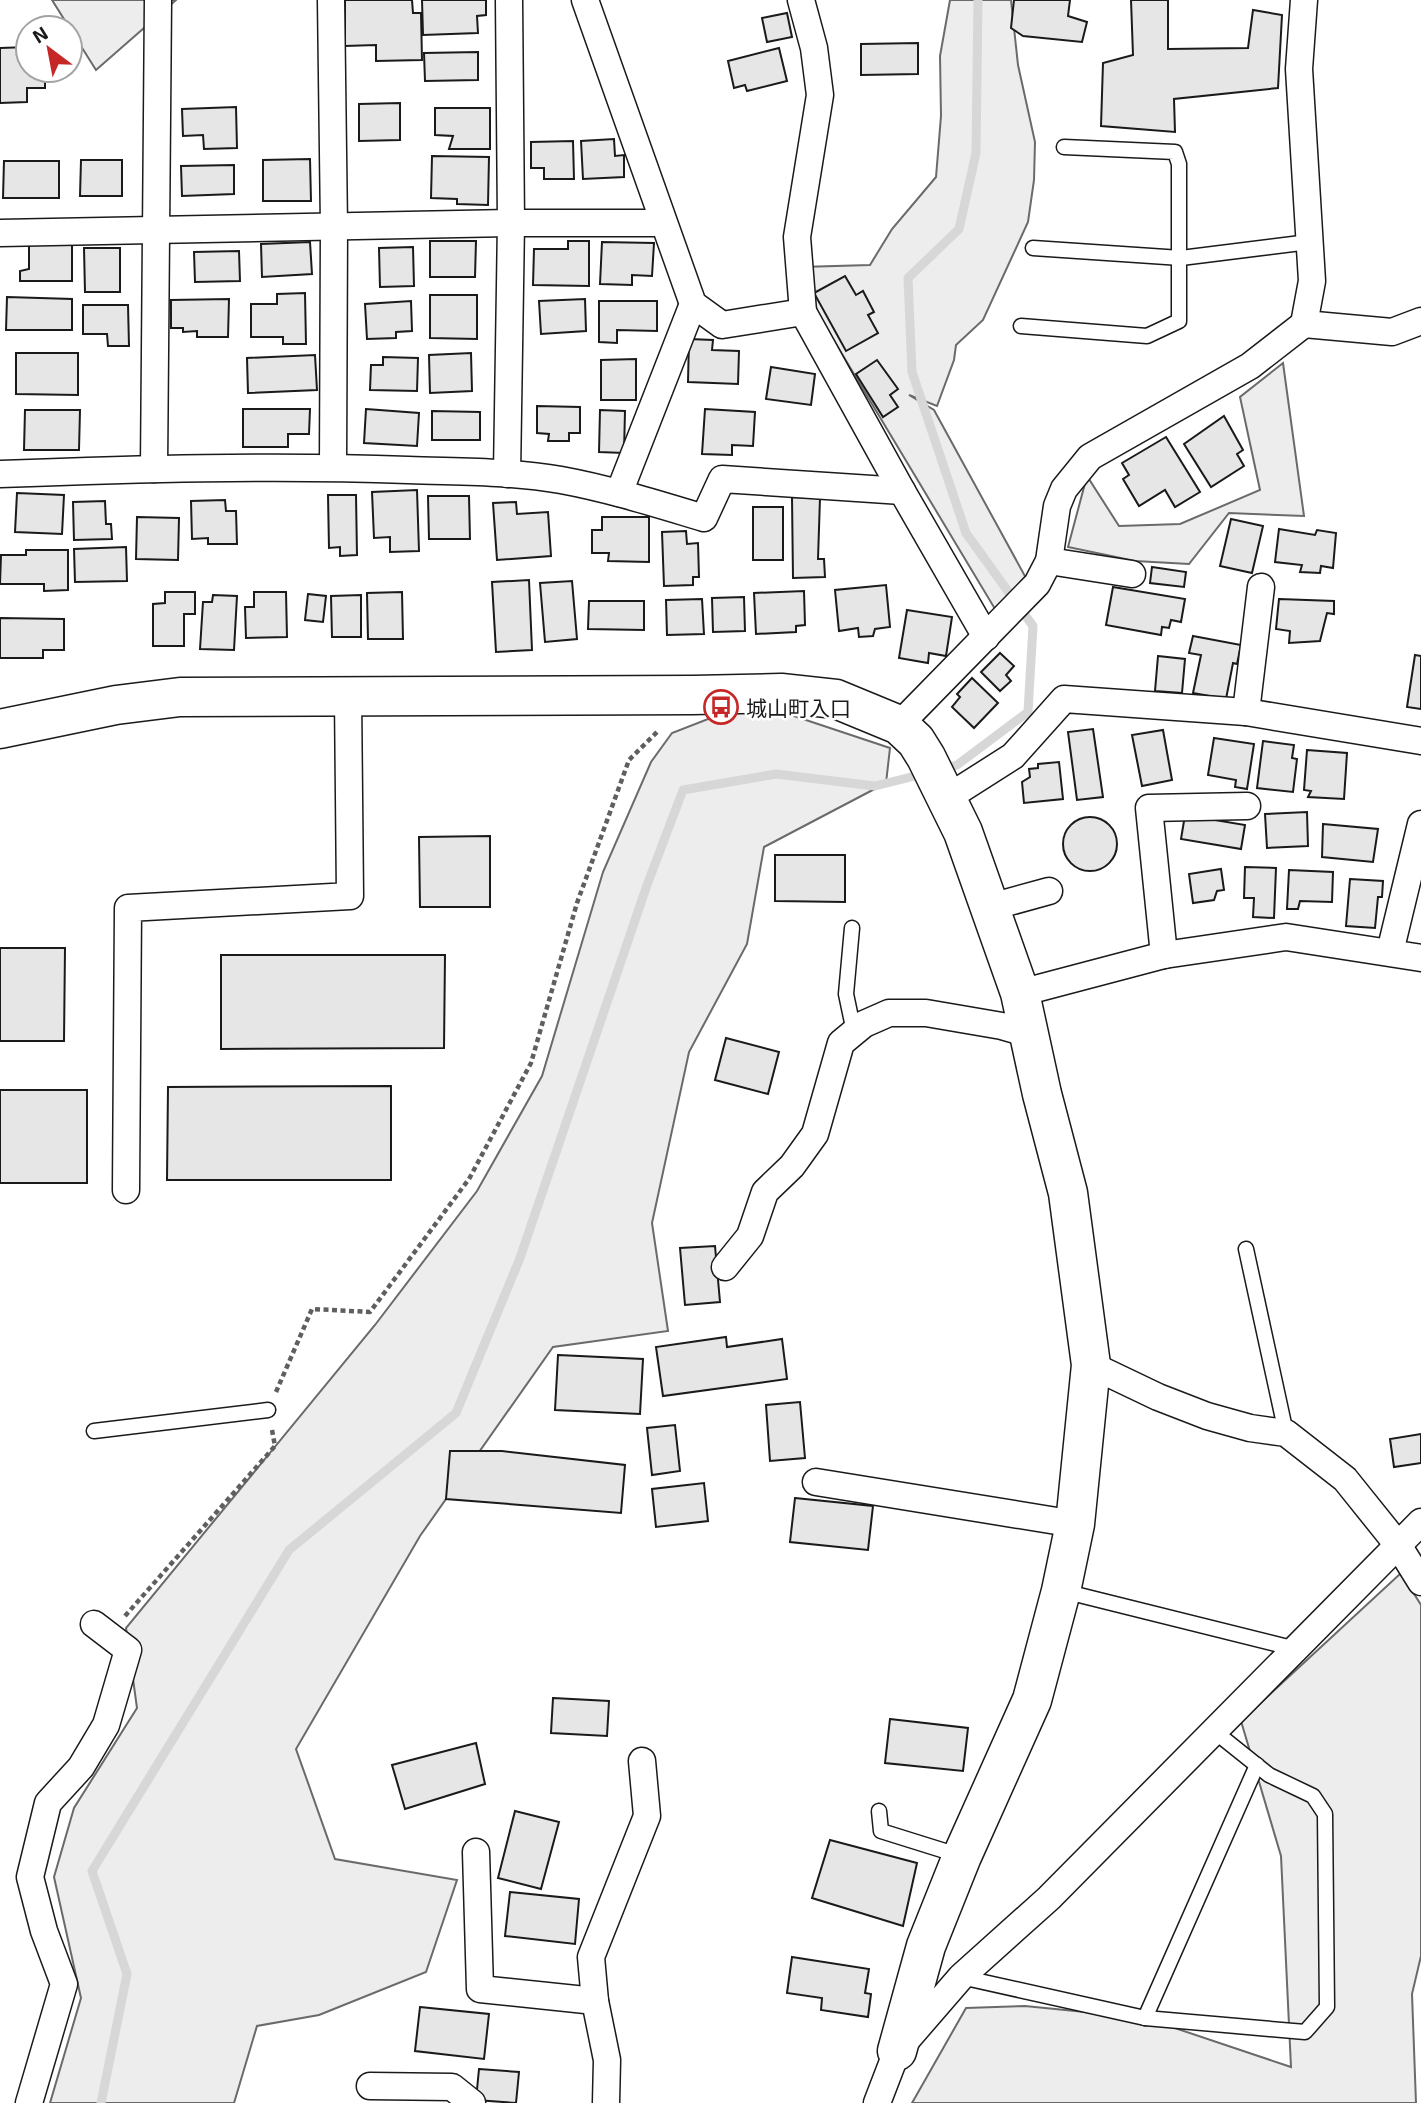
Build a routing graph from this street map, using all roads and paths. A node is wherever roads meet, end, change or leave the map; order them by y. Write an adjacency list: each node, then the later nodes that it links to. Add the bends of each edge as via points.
1 (158, 0): 11 (street)
2 (331, 0): 10 (street)
3 (509, 0): 8 (street)
4 (585, 0): 9 (street)
5 (801, 0): 17 (street, via 820,95 797,237)
6 (1304, 0): 13 (street, via 1299,69)
7 (1063, 147): 15 (lane, via 1175,152)
8 (511, 223): 9 (street); 10 (street); 24 (street)
9 (663, 223): 16 (street)
10 (334, 227): 11 (street); 21 (street)
11 (156, 229): 12 (street); 22 (street)
12 (0, 233)
13 (1309, 242): 15 (lane); 19 (street, via 1312,281)
14 (1033, 248): 15 (lane)
15 (1181, 258): 20 (lane, via 1179,321 1147,336)
16 (693, 304): 17 (street, via 722,325); 26 (street)
17 (803, 312): 25 (street)
18 (1421, 321): 19 (street, via 1392,332)
19 (1304, 324): 27 (street, via 1250,366 1090,457 1064,489 1057,506)
20 (1021, 326)
21 (333, 467): 22 (street); 24 (street)
22 (154, 469): 23 (street)
23 (0, 474)
24 (507, 474): 26 (street, via 559,479)
25 (902, 491): 26 (street, via 722,479 704,518); 30 (street)
26 (619, 493)
27 (1049, 561): 28 (street); 30 (street, via 1037,584)
28 (1132, 574)
29 (1261, 587): 33 (street)
30 (995, 629): 34 (street)
31 (693, 695): 32 (street); 34 (street, via 781,693 836,699); 53 (path, via 629,760 577,903 531,1063 468,1179 370,1312 312,1309)
32 (348, 696): 35 (street, via 180,697); 49 (street, via 350,897 128,908)
33 (1246, 712): 36 (street); 37 (street, via 1064,699 1013,755)
34 (899, 725): 37 (street, via 916,741)
35 (0, 729)
36 (1421, 741)
37 (947, 798): 41 (street)
38 (1247, 806): 44 (street, via 1149,808)
39 (1421, 824): 43 (street)
40 (1049, 891): 41 (street)
41 (991, 907): 46 (street)
42 (852, 928): 47 (lane, via 846,994)
43 (1390, 952): 44 (street, via 1286,937); 45 (street)
44 (1164, 955): 46 (street)
45 (1421, 958)
46 (1020, 993): 48 (street)
47 (854, 1032): 48 (street, via 889,1013 926,1013); 51 (street, via 841,1043 816,1134 765,1192 750,1236)
48 (1029, 1034): 52 (street, via 1068,1193)
49 (126, 1190)
50 (1246, 1249): 55 (lane)
51 (725, 1267)
52 (1091, 1365): 55 (street, via 1207,1416); 58 (street)
53 (268, 1410): 54 (lane); 62 (path, via 275,1446)
54 (94, 1431)
55 (1286, 1433): 59 (street, via 1345,1479)
56 (816, 1482): 58 (street)
57 (1421, 1522): 59 (street)
58 (1074, 1524): 61 (street)
59 (1398, 1545): 60 (street); 63 (street)
60 (1421, 1582)
61 (1061, 1591): 63 (lane); 69 (street, via 1032,1700)
62 (101, 1629): 75 (street, via 128,1650 106,1725 81,1767 48,1803 30,1878 64,1984)
63 (1296, 1649): 64 (street)
64 (1214, 1731): 66 (lane); 70 (street, via 1049,1898)
65 (642, 1760): 71 (street, via 647,1816 591,1957)
66 (1256, 1765): 72 (lane); 72 (lane, via 1313,1796 1325,1814 1328,2007 1305,2032)
67 (879, 1811): 69 (lane, via 881,1831)
68 (476, 1852): 71 (street, via 480,1989)
69 (962, 1856): 73 (street, via 926,1946)
70 (961, 1978): 72 (lane); 73 (street)
71 (595, 2001): 77 (street, via 607,2060)
72 (1145, 2018)
73 (897, 2051): 78 (street)
74 (369, 2086): 76 (street, via 452,2087)
75 (29, 2103)
76 (472, 2103)
77 (606, 2103)
78 (877, 2103)

